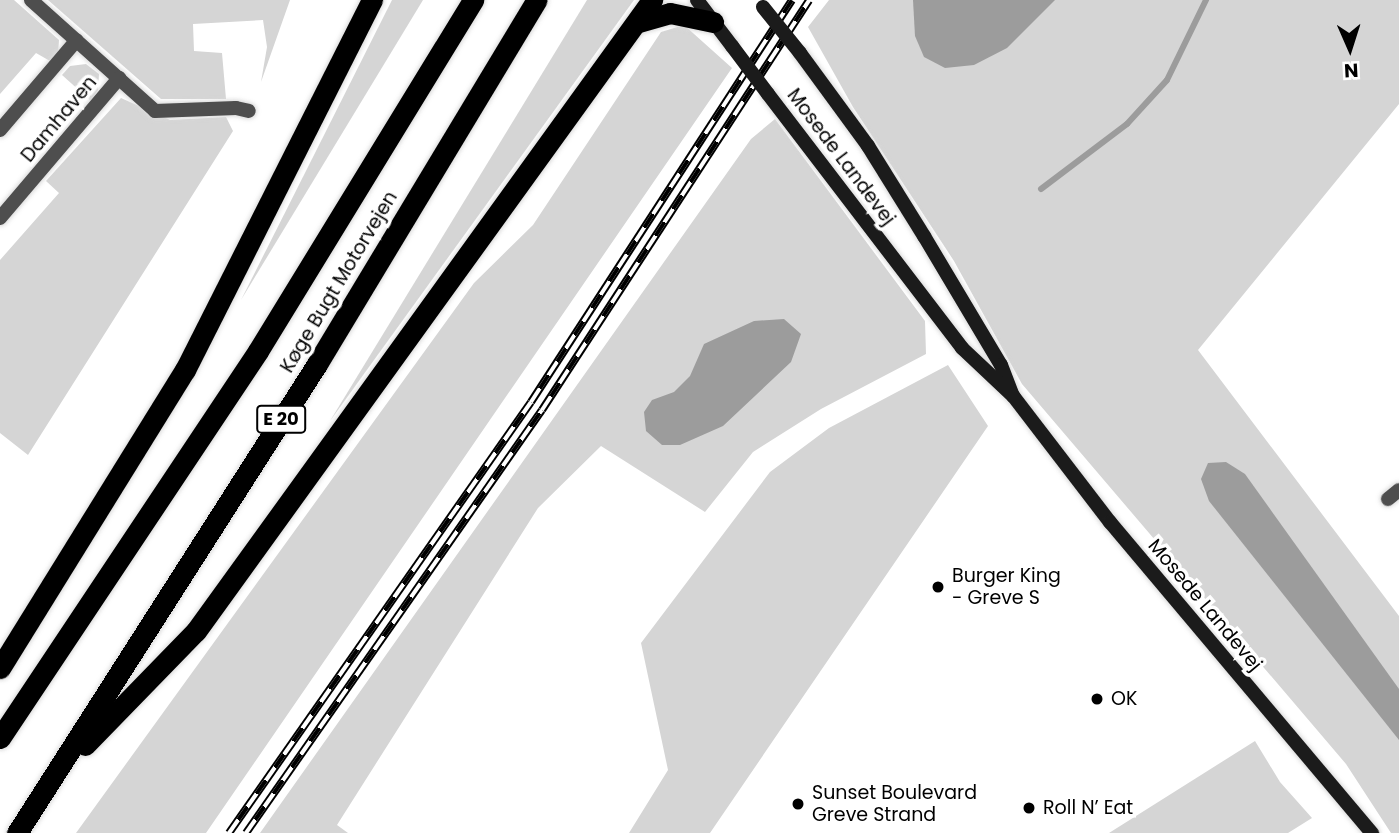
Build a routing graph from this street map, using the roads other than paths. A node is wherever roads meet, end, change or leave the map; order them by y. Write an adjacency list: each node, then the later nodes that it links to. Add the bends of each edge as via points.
1 (31, 0): 10 (street)
2 (473, 0): 17 (highway, Køge Bugt Motorvejen / E 20, via 258,351)
3 (537, 0): 18 (highway, Køge Bugt Motorvejen / E 20, via 317,364 146,627)
4 (652, 0): 8 (highway)
5 (697, 0): 9 (main road, Mosede Landevej)
6 (372, 2): 16 (highway, via 185,370)
7 (760, 4): 15 (main road, Mosede Landevej, bridge, via 867,146 1001,365)
8 (639, 22): 9 (highway, via 670,13); 18 (highway, via 196,631)
9 (713, 22): 15 (main road, Mosede Landevej, bridge, via 962,348)
10 (77, 40): 11 (street); 13 (street, Damhaven)
11 (119, 78): 12 (street, via 155,111); 14 (street, Damhaven)
12 (250, 111)
13 (0, 130)
14 (0, 218)
15 (1014, 397): 20 (main road, Mosede Landevej, via 1110,522)
16 (0, 668)
17 (0, 738)
18 (60, 772): 19 (highway, Køge Bugt Motorvejen / E 20)
19 (17, 833)
20 (1372, 833)

